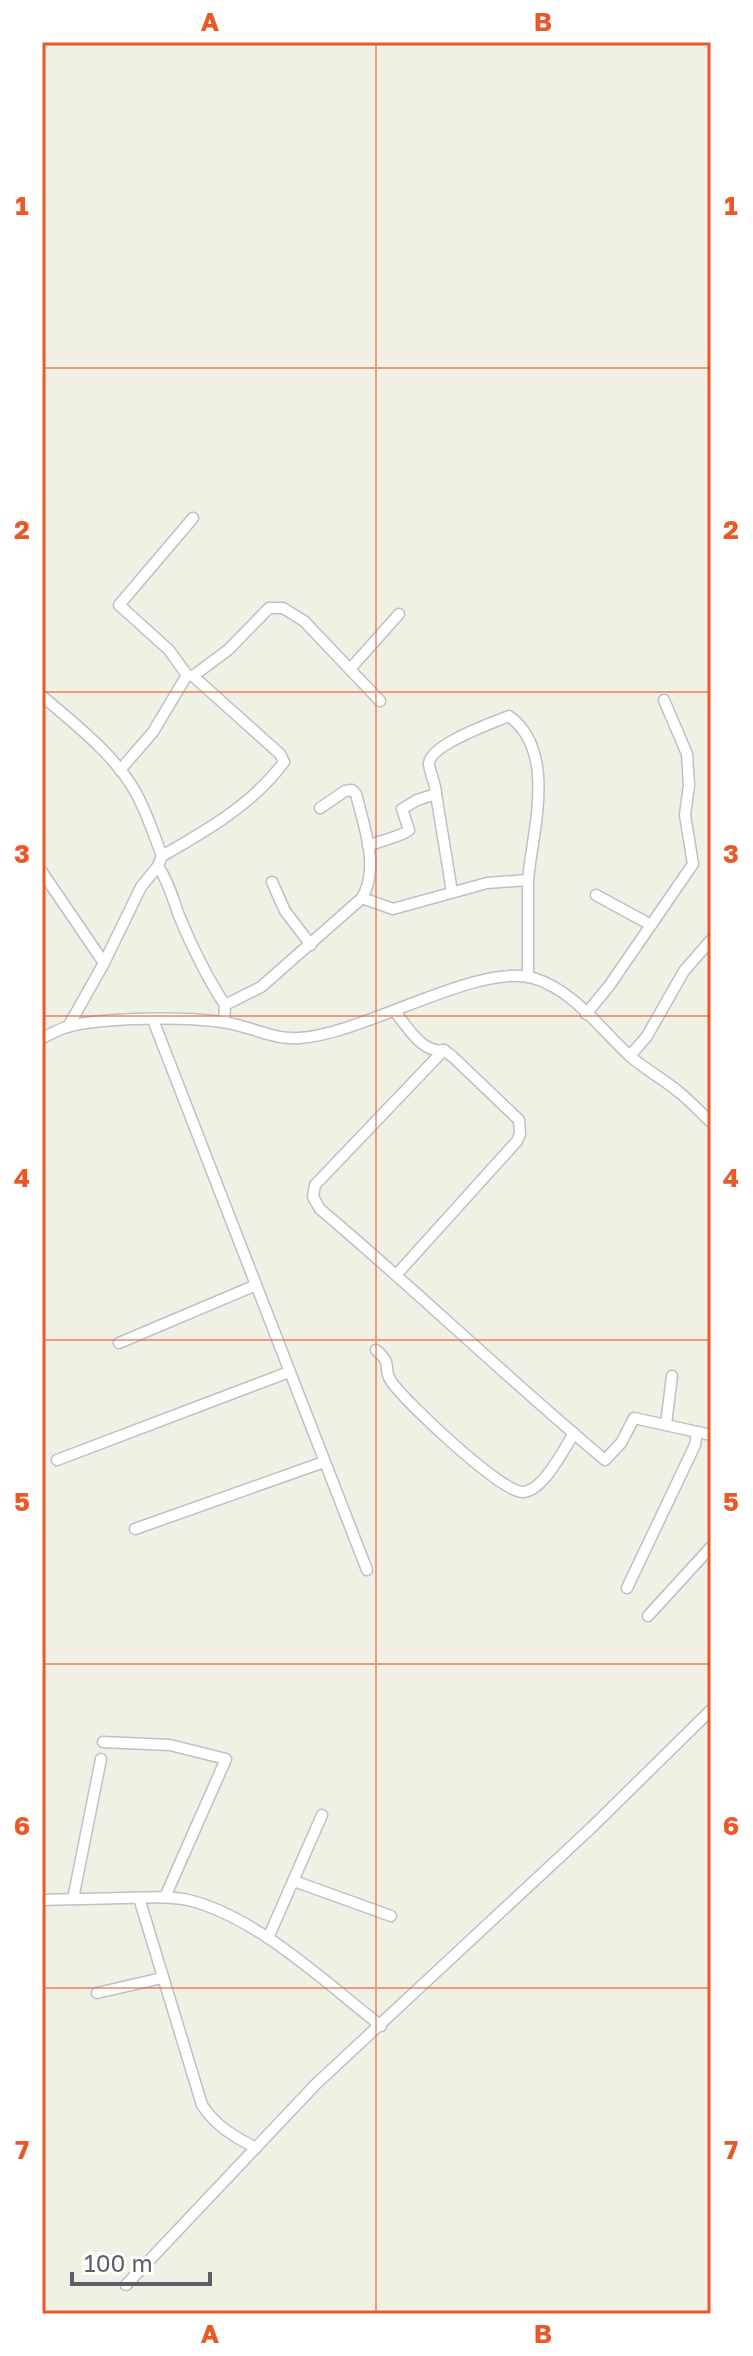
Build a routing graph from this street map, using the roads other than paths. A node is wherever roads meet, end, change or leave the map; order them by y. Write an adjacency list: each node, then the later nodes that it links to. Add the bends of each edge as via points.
1 (193, 518): 4 (street, via 119,605)
2 (399, 614): 3 (street)
3 (350, 669): 4 (street, via 304,621 283,608 269,608 228,650); 7 (street)
4 (190, 675): 8 (street, via 153,732); 12 (street, via 284,762 229,815)
5 (42, 696): 8 (street)
6 (664, 700): 19 (street, via 687,754 685,815 693,864)
7 (380, 701)
8 (120, 770): 12 (street, via 135,792)
9 (436, 794): 11 (street, via 402,809 409,830 404,835); 14 (street, via 429,763 433,753 509,716 514,720 536,763 539,814); 16 (street)
10 (320, 808): 11 (street, via 352,790)
11 (368, 846): 18 (street, via 370,884)
12 (160, 861): 22 (street, via 141,887); 24 (street, via 204,973)
13 (42, 872): 22 (street)
14 (528, 880): 16 (street); 23 (street)
15 (272, 882): 21 (street, via 285,911)
16 (452, 892): 18 (street, via 393,909)
17 (596, 895): 19 (street)
18 (362, 898): 21 (street)
19 (651, 925): 26 (street)
20 (711, 940): 32 (street, via 684,971)
21 (311, 945): 24 (street, via 261,987)
22 (104, 963): 29 (street)
23 (528, 977): 25 (street, via 492,979); 26 (street, via 566,993)
24 (225, 1005): 28 (street)
25 (395, 1012): 28 (street, via 300,1038); 31 (street, via 426,1048)
26 (586, 1014): 32 (street)
27 (153, 1020): 28 (street); 29 (street); 35 (street)
28 (224, 1022)
29 (68, 1027): 30 (street)
30 (42, 1038)
31 (444, 1050): 34 (street, via 519,1120 520,1134); 34 (street, via 315,1185 313,1197 320,1209)
32 (630, 1056): 33 (street)
33 (711, 1122)
34 (397, 1274): 42 (street)
35 (256, 1285): 36 (street); 38 (street)
36 (119, 1343)
37 (376, 1350): 42 (street, via 386,1358 391,1381 454,1446 509,1487 533,1489)
38 (289, 1372): 44 (street); 45 (street)
39 (672, 1376): 40 (street)
40 (666, 1424): 41 (street); 42 (street, via 634,1418 605,1460)
41 (697, 1432): 43 (street); 49 (street)
42 (574, 1433)
43 (711, 1435)
44 (57, 1460)
45 (324, 1462): 46 (street); 48 (street)
46 (135, 1529)
47 (711, 1547): 50 (street)
48 (367, 1570)
49 (627, 1588)
50 (648, 1616)
51 (711, 1710): 64 (street)
52 (103, 1742): 56 (street, via 170,1745 226,1759)
53 (101, 1759): 58 (street)
54 (322, 1815): 55 (street)
55 (294, 1881): 60 (street); 61 (street)
56 (165, 1897): 57 (street); 61 (street, via 210,1907)
57 (139, 1898): 58 (street); 62 (street)
58 (73, 1899): 59 (street)
59 (42, 1900)
60 (391, 1916)
61 (268, 1938): 64 (street)
62 (162, 1978): 63 (street); 65 (street, via 202,2105 223,2130)
63 (97, 1993)
64 (381, 2026): 65 (street)
65 (256, 2148): 66 (street)
66 (126, 2285)

